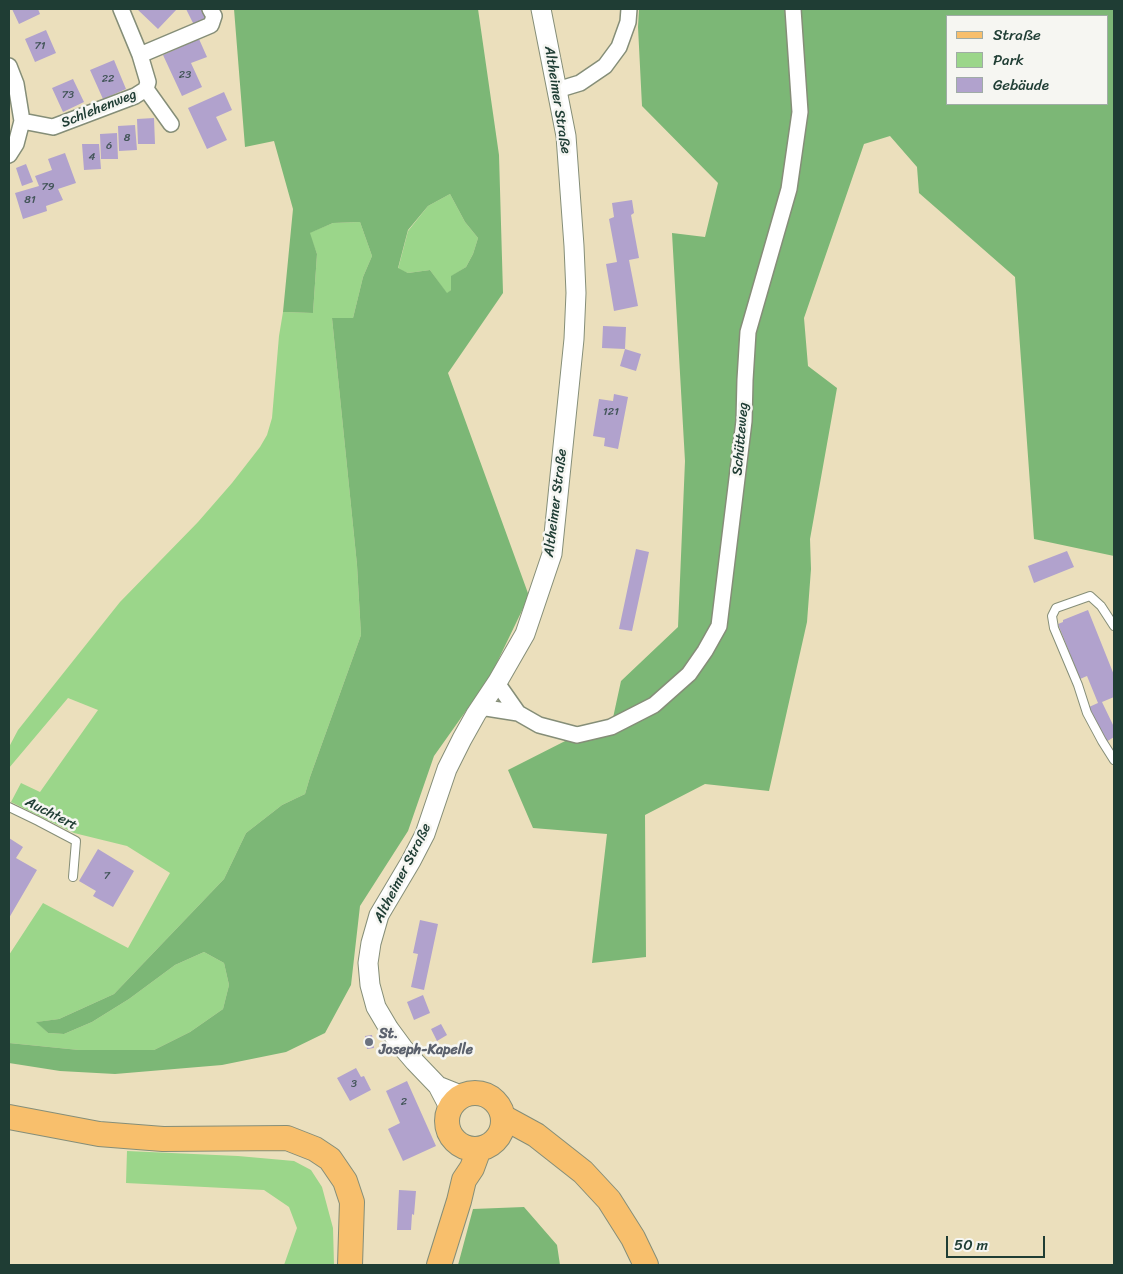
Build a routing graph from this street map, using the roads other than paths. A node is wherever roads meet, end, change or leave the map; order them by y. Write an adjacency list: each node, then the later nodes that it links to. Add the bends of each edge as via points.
1 (121, 9): 6 (street)
2 (210, 9): 6 (street, via 214,16 211,25)
3 (541, 9): 9 (street, Altheimer Straße)
4 (629, 9): 9 (street, via 619,47 605,66 580,83)
5 (793, 9): 16 (street, Schütteweg, via 800,112 789,188 748,332 744,421 718,626 706,652 689,674 654,705 611,727 577,735 539,725)
6 (140, 54): 8 (street, via 148,82)
7 (9, 66): 10 (street, via 16,84)
8 (146, 89): 10 (street, Schlehenweg, via 53,127); 11 (street)
9 (557, 90): 14 (street, Altheimer Straße, via 566,136 576,293 556,522 552,554 525,634)
10 (22, 121): 12 (street, via 16,144)
11 (171, 124)
12 (9, 155)
13 (1114, 626): 17 (lane, via 1090,596 1056,608 1052,616 1087,713)
14 (497, 683): 15 (street, Altheimer Straße); 16 (street, Schütteweg)
15 (480, 708): 16 (street, Schütteweg); 20 (street, Altheimer Straße, via 447,769 425,834 379,915 368,963 376,1007 389,1029 402,1048)
16 (518, 713)
17 (1114, 760)
18 (9, 808): 19 (lane, Auchtert, via 76,841)
19 (73, 877)
20 (456, 1103): 22 (main road, via 471,1094 488,1096 500,1109); 23 (main road, via 448,1119 449,1128 453,1137)
21 (9, 1117): 24 (main road, via 99,1134 163,1139 286,1138 315,1149 330,1158 345,1181 352,1202)
22 (501, 1126): 23 (main road, via 494,1141 487,1146); 26 (main road, via 557,1152 583,1172 609,1200)
23 (469, 1146): 25 (main road, via 472,1168 464,1180)
24 (350, 1265)
25 (439, 1265)
26 (646, 1265)

